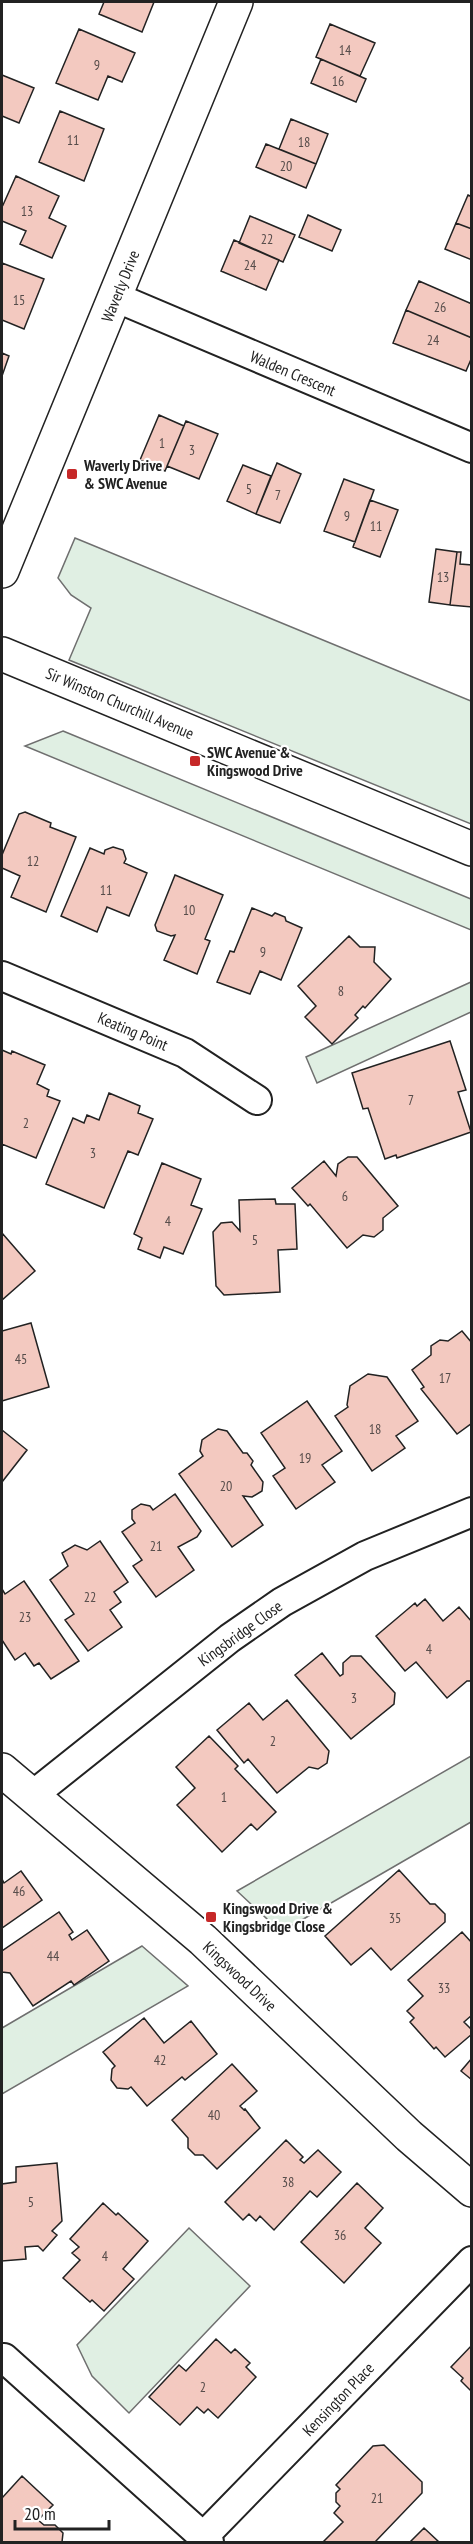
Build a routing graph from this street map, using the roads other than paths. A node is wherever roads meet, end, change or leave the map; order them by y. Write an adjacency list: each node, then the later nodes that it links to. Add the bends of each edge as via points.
1 (236, 2): 2 (street, Waverly Drive)
2 (115, 297): 3 (street, Walden Crescent); 4 (street, Waverly Drive)
3 (471, 448)
4 (2, 571)
5 (2, 654): 6 (street, Sir Winston Churchill Avenue)
6 (471, 849)
7 (2, 976): 8 (street, Keating Point, via 185,1053)
8 (257, 1100)
9 (471, 1512): 11 (street, Kingsbridge Close, via 365,1556 282,1602 230,1638)
10 (2, 1770): 11 (street, Kingswood Drive)
11 (33, 1796): 12 (street, Kingswood Drive, via 203,1940)
12 (471, 2190)
13 (471, 2261): 15 (street, Kensington Place)
14 (4, 2358): 15 (street, Kensington Place)
15 (206, 2540)

